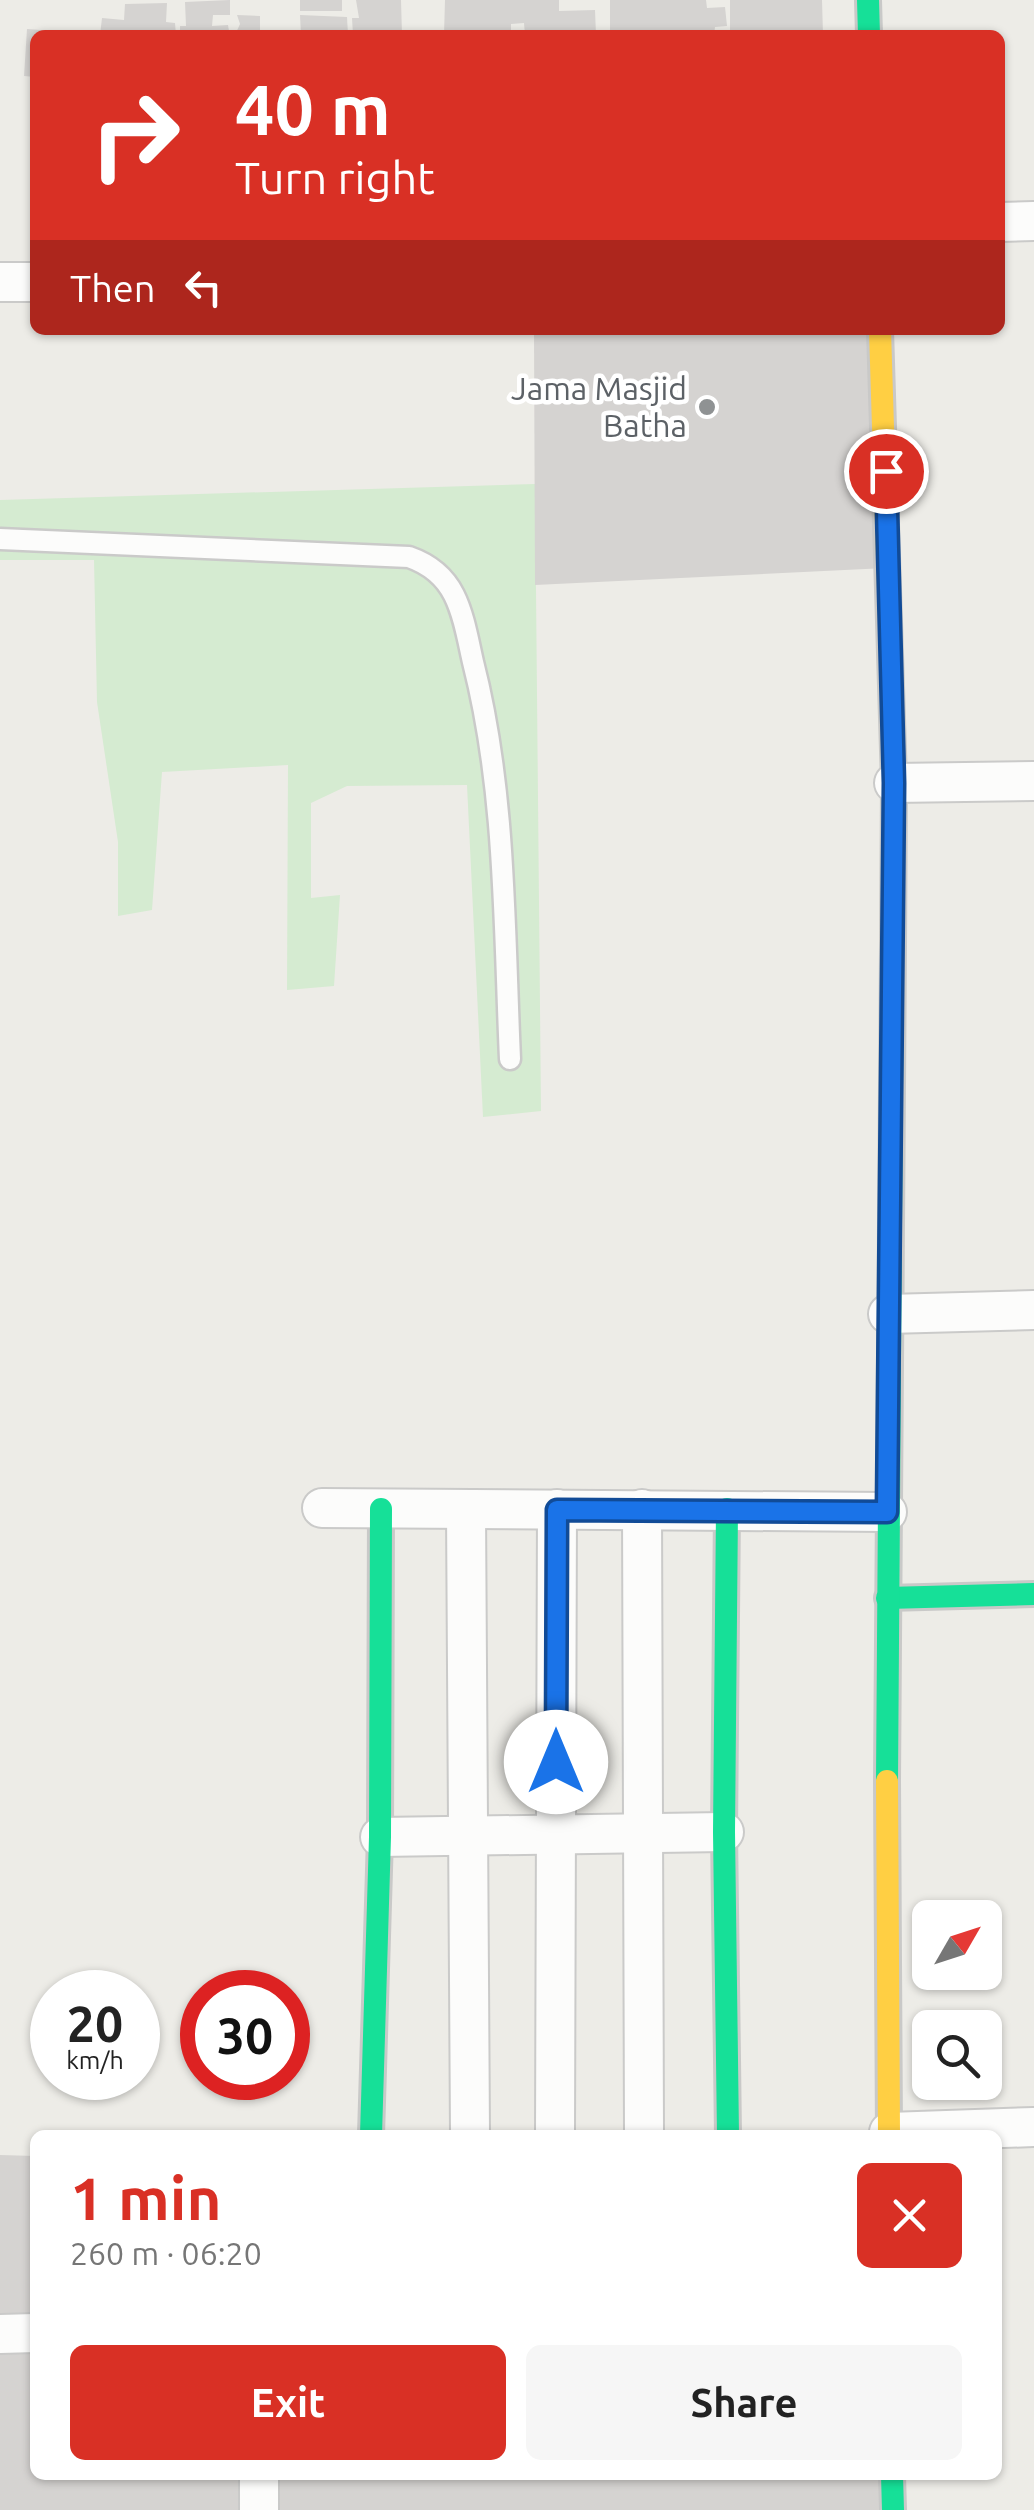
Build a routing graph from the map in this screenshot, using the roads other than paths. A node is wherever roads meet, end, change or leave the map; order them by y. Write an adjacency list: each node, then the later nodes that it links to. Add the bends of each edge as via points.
1 (868, 0): 2 (street)
2 (869, 30)
3 (1005, 222): 4 (street)
4 (1034, 222)
5 (0, 282): 6 (street)
6 (30, 282)
7 (880, 335): 10 (street)
8 (0, 540): 11 (lane, via 408,557 440,575 454,594 489,727)
9 (1034, 781): 10 (street)
10 (894, 783): 13 (street)
11 (510, 1059)
12 (1034, 1310): 13 (street)
13 (888, 1314): 20 (street)
14 (322, 1508): 15 (street)
15 (381, 1509): 18 (street); 27 (street)
16 (642, 1509): 17 (street); 19 (street); 23 (street)
17 (727, 1509): 20 (street); 24 (street)
18 (466, 1510): 19 (street); 25 (street)
19 (557, 1510): 26 (street)
20 (887, 1512): 22 (street)
21 (1034, 1594): 22 (street)
22 (887, 1598): 34 (street)
23 (641, 1832): 24 (street); 26 (street); 32 (street)
24 (724, 1832): 33 (street)
25 (468, 1835): 26 (street); 27 (street); 30 (street)
26 (555, 1835): 31 (street)
27 (380, 1836): 29 (street)
28 (1034, 2127): 35 (street)
29 (371, 2130)
30 (470, 2130)
31 (555, 2130)
32 (644, 2130)
33 (728, 2130)
34 (889, 2130)
35 (962, 2130)
36 (30, 2333): 37 (street)
37 (0, 2334)
38 (259, 2480): 40 (street)
39 (892, 2480): 41 (street)
40 (259, 2510)
41 (893, 2510)

